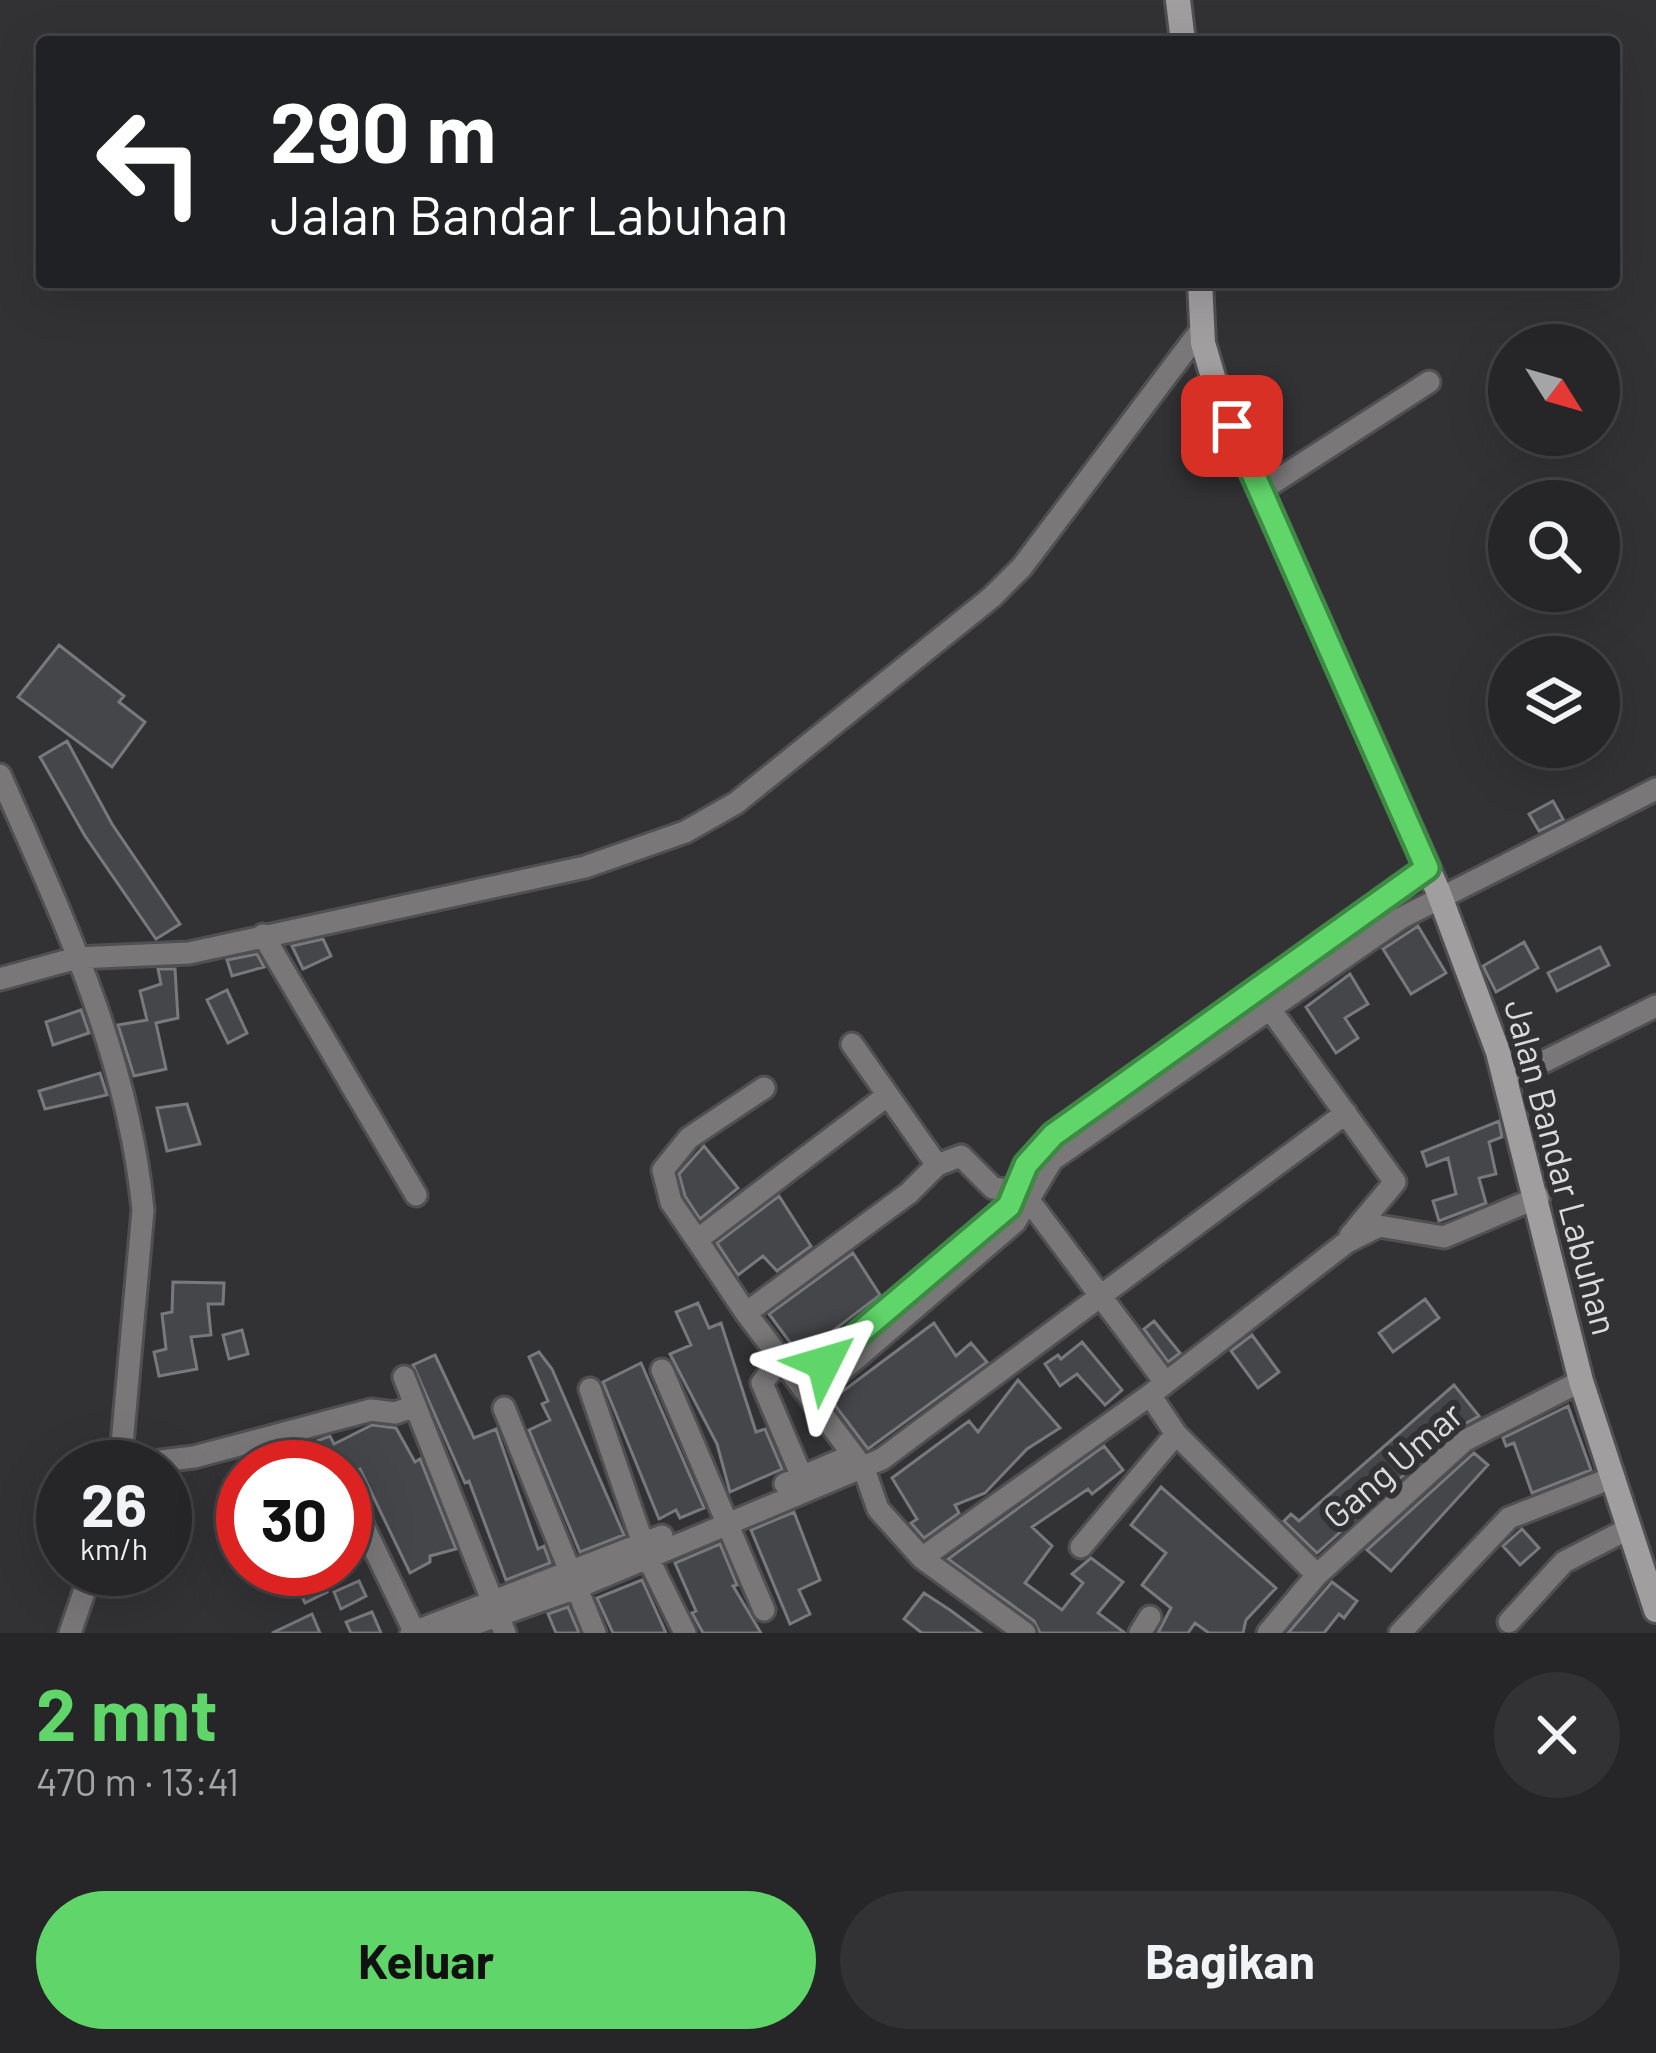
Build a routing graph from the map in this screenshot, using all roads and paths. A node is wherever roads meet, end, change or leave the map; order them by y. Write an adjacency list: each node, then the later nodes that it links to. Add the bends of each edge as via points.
1 (1178, 0): 2 (main road)
2 (1183, 36)
3 (1200, 288): 4 (main road, Jalan Bandar Labuhan)
4 (1201, 330): 6 (main road, Jalan Bandar Labuhan, via 1218,394); 11 (street, via 1022,567 736,803 685,832 585,867)
5 (1429, 382): 6 (street)
6 (1262, 490): 9 (main road, Jalan Bandar Labuhan)
7 (0, 775): 13 (street)
8 (1656, 789): 10 (street)
9 (1427, 868): 10 (main road, Jalan Bandar Labuhan); 12 (street)
10 (1440, 898): 12 (street); 18 (main road, Jalan Bandar Labuhan)
11 (263, 935): 13 (street, via 189,953); 23 (street)
12 (1351, 939): 15 (street)
13 (77, 958): 14 (street); 40 (street, via 120,1070 143,1210)
14 (0, 979)
15 (1263, 999): 21 (street); 24 (street, via 1053,1135 1026,1165)
16 (1656, 1006): 18 (street)
17 (853, 1044): 20 (street)
18 (1508, 1080): 25 (main road, Jalan Bandar Labuhan)
19 (764, 1088): 26 (street, via 689,1138 663,1170 671,1202)
20 (888, 1095): 22 (street); 26 (street)
21 (1346, 1113): 27 (street, via 1395,1182); 28 (street)
22 (938, 1165): 24 (street, via 961,1156 993,1188); 29 (street)
23 (416, 1196)
24 (1023, 1196): 28 (street); 36 (street, via 1009,1217)
25 (1539, 1197): 27 (street, via 1444,1238 1379,1226); 33 (main road, Jalan Bandar Labuhan)
26 (697, 1240): 29 (street)
27 (1347, 1242): 35 (street)
28 (1102, 1299): 35 (street); 42 (street)
29 (746, 1313): 30 (street)
30 (782, 1357): 36 (street); 43 (street, via 762,1383)
31 (662, 1370): 45 (street)
32 (404, 1377): 37 (street)
33 (1581, 1381): 44 (main road, Jalan Bandar Labuhan); 51 (street, Gang Umar, via 1464,1441)
34 (590, 1389): 49 (street)
35 (1157, 1389): 39 (street); 50 (street)
36 (805, 1390): 42 (street)
37 (415, 1406): 41 (street, via 370,1410); 56 (street)
38 (504, 1408): 52 (street)
39 (1176, 1434): 48 (street); 51 (street)
40 (122, 1440)
41 (192, 1457)
42 (859, 1462): 43 (street); 45 (street); 50 (street, via 878,1510)
43 (802, 1477): 45 (street)
44 (1609, 1479): 46 (main road, Jalan Bandar Labuhan); 65 (street, via 1510,1517)
45 (725, 1516): 49 (street); 54 (street)
46 (1626, 1530): 55 (main road, Jalan Bandar Labuhan); 57 (street, via 1571,1556)
47 (372, 1545): 58 (street)
48 (1081, 1547)
49 (646, 1551): 52 (street); 62 (street)
50 (922, 1558): 63 (street)
51 (1317, 1575): 64 (street, Gang Umar)
52 (573, 1580): 56 (street); 61 (street)
53 (83, 1596): 59 (street)
54 (764, 1610)
55 (1656, 1610)
56 (497, 1616): 58 (street); 60 (street)
57 (1510, 1622)
58 (413, 1632)
59 (70, 1633)
60 (449, 1633)
61 (595, 1633)
62 (685, 1633)
63 (1024, 1633)
64 (1268, 1633)
65 (1400, 1633)

